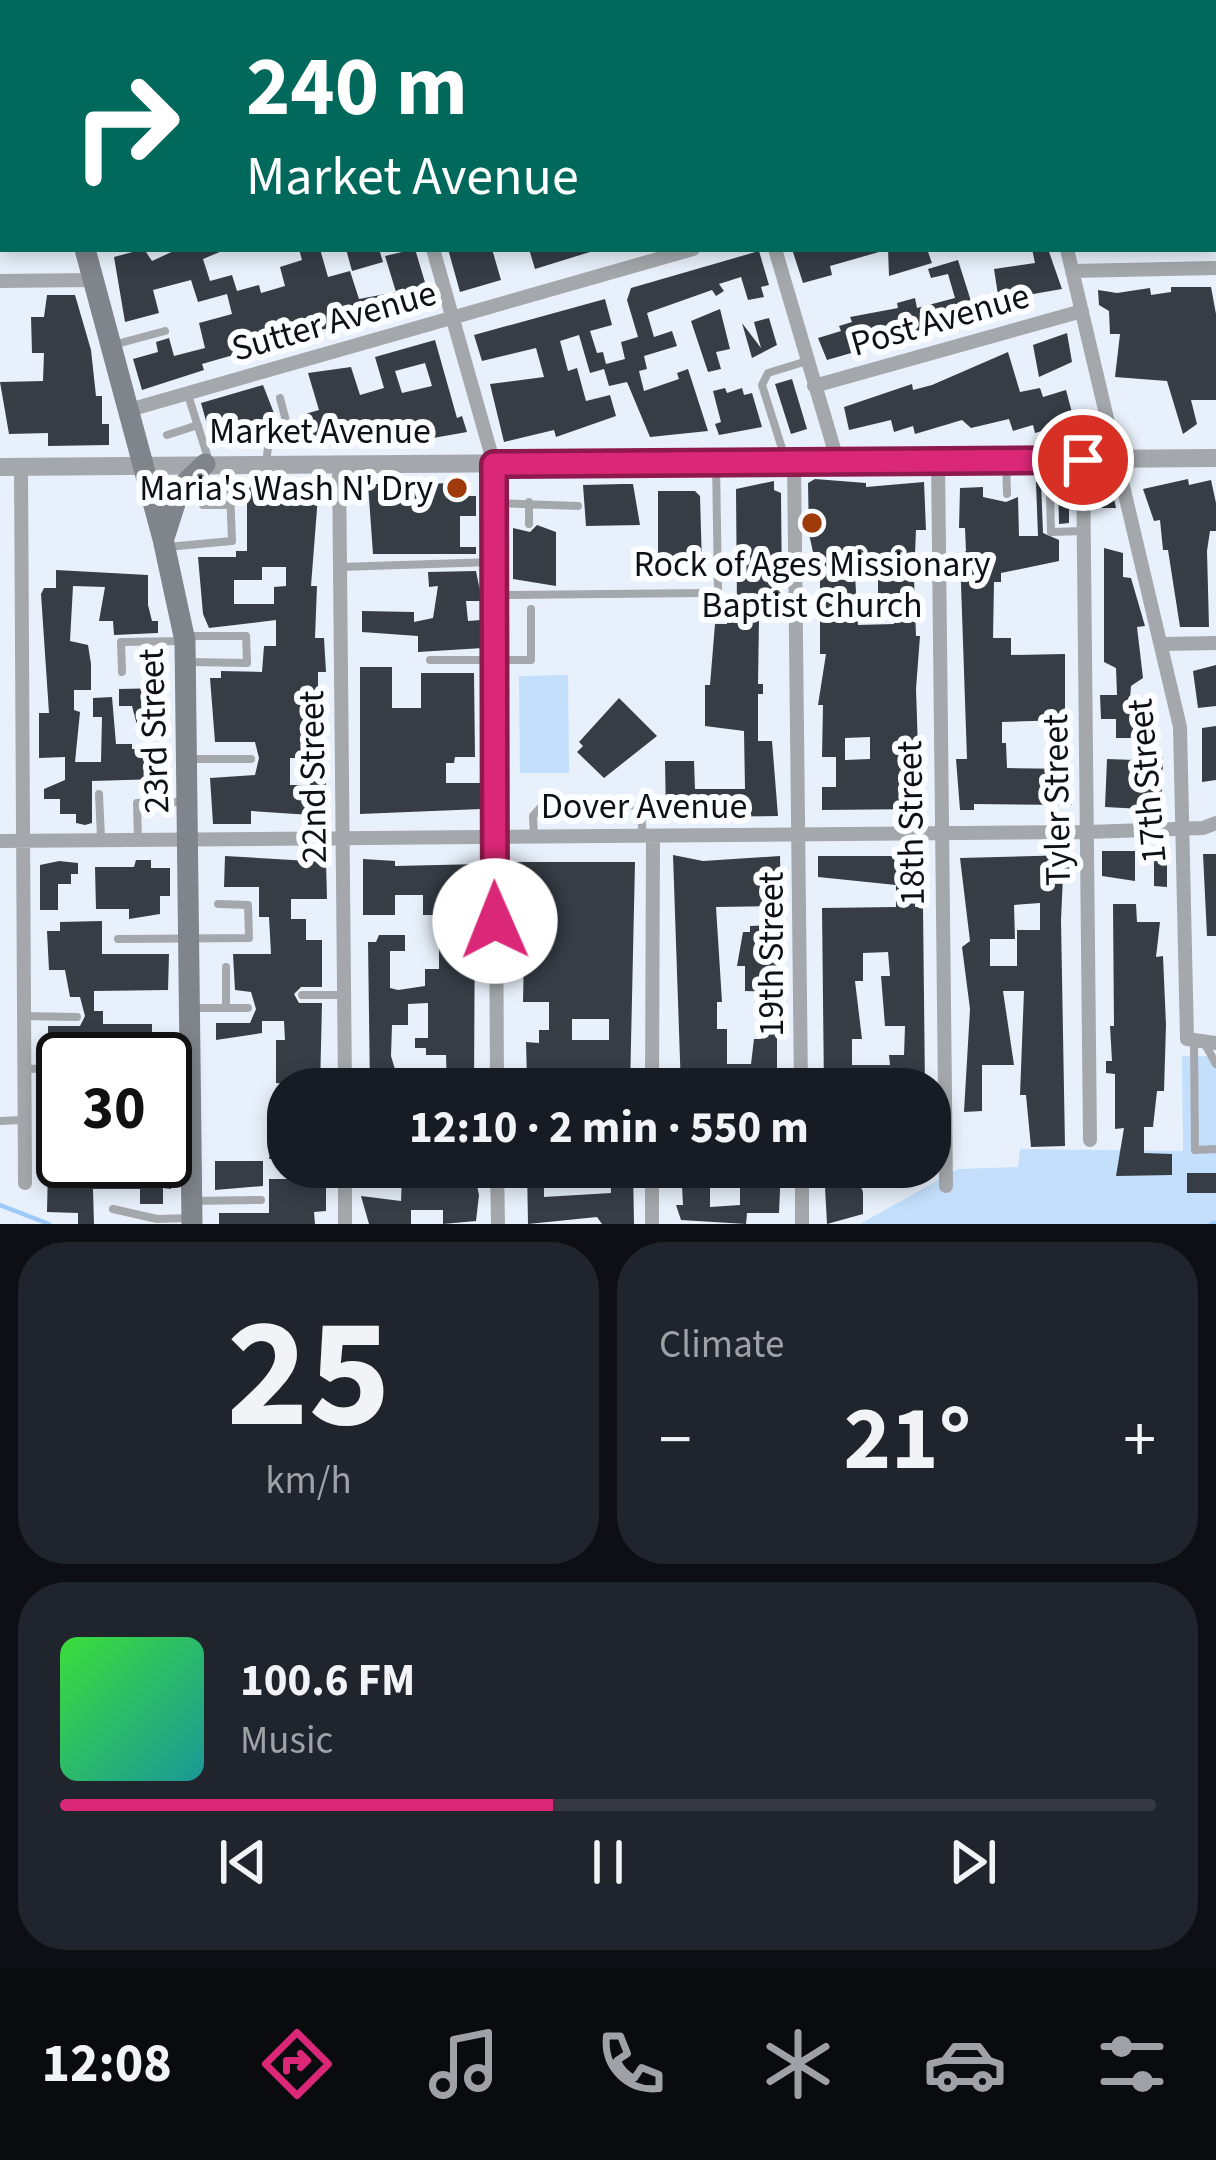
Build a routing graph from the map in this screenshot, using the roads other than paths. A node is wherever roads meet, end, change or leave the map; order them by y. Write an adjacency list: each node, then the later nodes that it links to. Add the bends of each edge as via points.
1 (86, 252): 8 (main road, 23rd Street)
2 (434, 252): 11 (street)
3 (683, 252): 11 (street, Sutter Avenue)
4 (776, 252): 14 (street)
5 (1068, 252): 7 (street, 17th Street)
6 (1216, 268): 7 (street, Post Avenue)
7 (1072, 271): 10 (street, 17th Street)
8 (94, 280): 9 (street); 13 (main road, 23rd Street)
9 (0, 281)
10 (1082, 311): 15 (street, Post Avenue); 25 (street, 17th Street)
11 (452, 318): 16 (street, Sutter Avenue); 33 (street)
12 (165, 331): 13 (lane)
13 (111, 345): 18 (main road, 23rd Street)
14 (807, 361): 15 (street); 22 (lane, via 768,373 762,385)
15 (814, 386): 23 (street)
16 (188, 394): 18 (street, Sutter Avenue); 19 (lane)
17 (280, 398): 31 (lane, via 290,436 269,440)
18 (129, 410): 34 (main road, 23rd Street)
19 (198, 425): 20 (lane); 30 (lane)
20 (166, 435)
21 (1216, 458): 25 (street, Market Avenue)
22 (790, 459): 23 (street, Market Avenue); 26 (street, Market Avenue); 66 (street, 19th Street)
23 (837, 459): 27 (street, Market Avenue)
24 (1048, 459): 28 (street, Market Avenue); 29 (street, Market Avenue); 44 (lane, via 1051,532)
25 (1119, 459): 29 (street, Market Avenue); 53 (street, 17th Street)
26 (716, 460): 33 (street, Market Avenue); 48 (lane)
27 (938, 460): 28 (street, Market Avenue); 65 (street, 18th Street)
28 (1006, 460): 37 (lane)
29 (1083, 460): 44 (street, Tyler Street)
30 (215, 464): 31 (street, Market Avenue); 34 (street, Market Avenue); 40 (lane); 45 (main road, via 180,488)
31 (266, 464): 32 (street, Market Avenue)
32 (339, 464): 33 (street, Market Avenue); 47 (street, 22nd Street)
33 (494, 464): 39 (street)
34 (144, 465): 36 (street, Market Avenue); 45 (main road, 23rd Street)
35 (0, 467): 36 (street, Market Avenue)
36 (21, 467): 75 (street)
37 (1007, 494)
38 (529, 502): 39 (lane); 42 (lane); 43 (lane)
39 (494, 503): 46 (street)
40 (231, 505): 41 (lane); 45 (lane, via 232,541)
41 (203, 506)
42 (578, 506)
43 (529, 524)
44 (1084, 531): 64 (street, Tyler Street)
45 (165, 543): 54 (main road, 23rd Street)
46 (494, 562): 47 (lane); 50 (street)
47 (340, 567): 67 (street, 22nd Street)
48 (718, 590)
49 (705, 592): 50 (lane)
50 (494, 595): 56 (street)
51 (531, 609): 56 (lane, via 531,660)
52 (1216, 643): 53 (street)
53 (1162, 644): 63 (street, 17th Street, via 1180,728)
54 (186, 646): 54 (lane, via 247,663 246,636); 57 (lane, via 122,642); 58 (main road, 23rd Street)
55 (430, 660): 56 (lane)
56 (494, 661): 68 (street)
57 (122, 672)
58 (189, 759): 59 (lane); 61 (main road, 23rd Street)
59 (251, 759)
60 (99, 794): 71 (lane)
61 (190, 802): 72 (lane, via 137,803); 73 (main road, 23rd Street)
62 (1216, 823): 63 (street, Dover Avenue)
63 (1185, 830): 64 (street, Dover Avenue); 88 (street, 17th Street, via 1186,1039)
64 (1088, 832): 65 (street, Dover Avenue); 99 (street, Tyler Street)
65 (941, 833): 66 (street, Dover Avenue); 94 (street, 18th Street)
66 (800, 834): 70 (street, Dover Avenue); 93 (street, 19th Street)
67 (344, 837): 68 (street, Dover Avenue); 73 (street, Dover Avenue); 81 (street, 22nd Street)
68 (494, 837): 69 (street, Dover Avenue); 91 (street)
69 (534, 837): 70 (street, Dover Avenue); 70 (lane, via 541,807 640,805)
70 (648, 837): 92 (street)
71 (101, 840): 72 (street, Dover Avenue); 75 (street, Dover Avenue)
72 (138, 840): 73 (street, Dover Avenue)
73 (190, 840): 77 (main road, 23rd Street)
74 (0, 841): 75 (street, Dover Avenue)
75 (22, 841): 85 (street)
76 (218, 904): 77 (lane, via 248,905 249,938)
77 (190, 936): 78 (lane); 83 (main road, 23rd Street)
78 (118, 939)
79 (226, 967): 82 (lane)
80 (302, 995): 81 (lane)
81 (344, 995): 90 (street, 22nd Street)
82 (226, 1007): 83 (lane); 84 (lane)
83 (190, 1008): 87 (main road, 23rd Street)
84 (248, 1008)
85 (23, 1016): 86 (lane); 95 (street)
86 (77, 1017)
87 (190, 1032)
88 (1205, 1044): 89 (lane, 17th Street); 100 (lane, 17th Street, via 1195,1150)
89 (1216, 1064)
90 (345, 1068)
91 (496, 1068)
92 (652, 1068)
93 (801, 1068)
94 (944, 1068)
95 (23, 1069): 96 (lane); 98 (street)
96 (36, 1069)
97 (0, 1120): 98 (lane)
98 (24, 1120): 101 (street)
99 (1090, 1140)
100 (1216, 1149)
101 (25, 1183)
102 (345, 1188): 109 (street)
103 (497, 1188): 110 (street)
104 (652, 1188): 111 (street)
105 (802, 1188): 112 (street)
106 (261, 1200): 108 (lane)
107 (112, 1209): 108 (lane, via 158,1219)
108 (191, 1214)
109 (345, 1224)
110 (498, 1224)
111 (652, 1224)
112 (802, 1224)

